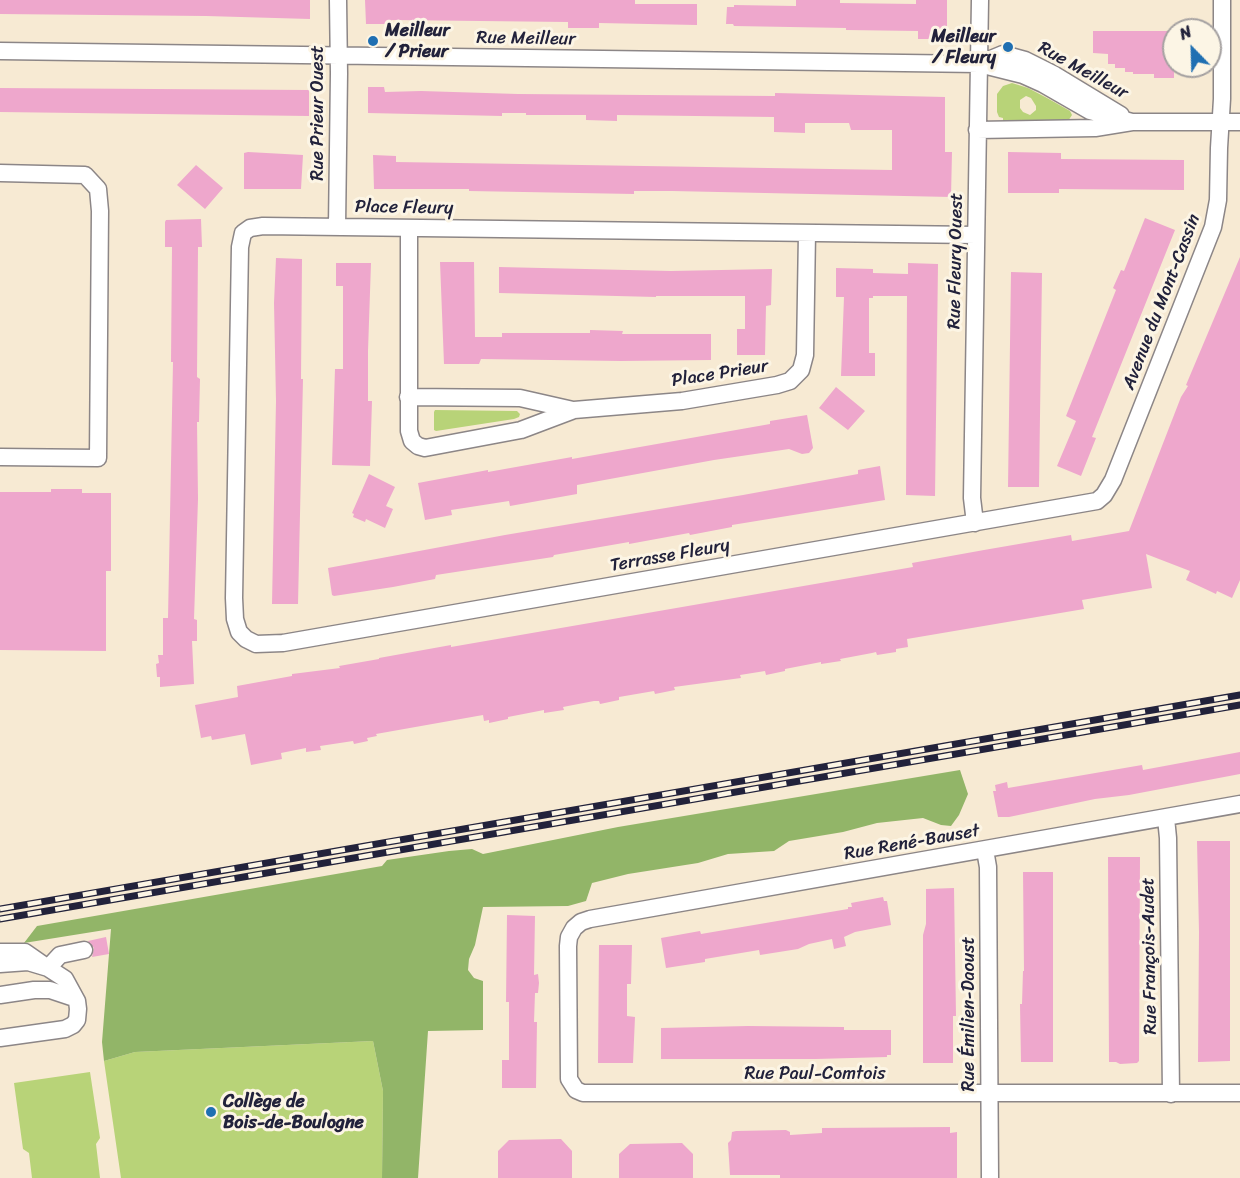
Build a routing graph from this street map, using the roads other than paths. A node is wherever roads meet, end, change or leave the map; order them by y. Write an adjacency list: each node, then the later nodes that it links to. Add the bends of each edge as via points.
1 (338, 0): 5 (street, Rue Prieur Ouest)
2 (980, 0): 6 (street, Rue Fleury Ouest)
3 (1222, 0): 8 (street, Avenue du Mont-Cassin)
4 (0, 51): 5 (street, Rue Meilleur)
5 (339, 56): 6 (street, Rue Meilleur); 12 (street, Rue Prieur Ouest)
6 (979, 64): 7 (street, Rue Meilleur, via 1003,54 1025,60); 10 (street, Rue Fleury Ouest)
7 (1132, 122): 8 (street, Rue Meilleur); 10 (street, Rue Meilleur, via 1095,128)
8 (1221, 122): 9 (street, Rue Meilleur); 19 (street, Avenue du Mont-Cassin, via 1218,200 1212,233 1113,480)
9 (1240, 122)
10 (977, 130): 15 (street, Rue Fleury Ouest)
11 (0, 173): 18 (street, via 85,175 98,189 100,211 98,458)
12 (337, 227): 13 (street, Place Fleury); 21 (street, Place Fleury, via 256,226 246,231 240,242 234,606 237,628)
13 (409, 228): 14 (street, Place Fleury); 16 (street, Place Prieur)
14 (807, 233): 15 (street, Place Fleury); 17 (street, Place Prieur, via 805,355 795,378 781,384 682,401)
15 (976, 234): 20 (street, Rue Fleury Ouest, via 972,498)
16 (408, 397): 17 (street, Place Prieur, via 520,398); 17 (street, Place Prieur, via 410,438 425,448 521,430)
17 (574, 410)
18 (0, 457)
19 (1100, 499): 20 (street, Terrasse Fleury)
20 (975, 523): 21 (street, Terrasse Fleury, via 284,643 265,645)
21 (246, 639)
22 (1240, 804): 23 (street, Rue René-Bauset)
23 (1166, 818): 24 (street, Rue René-Bauset); 35 (street, Rue François-Audet)
24 (985, 850): 25 (street, Rue René-Bauset); 34 (street, Rue Émilien-Daoust)
25 (590, 919): 34 (street, Rue Paul-Comtois, via 574,928 568,941 569,1079 579,1092)
26 (84, 950): 29 (street, via 60,955)
27 (0, 952): 29 (street, via 25,952)
28 (0, 964): 29 (street, via 28,962)
29 (48, 968): 31 (street, via 65,978)
30 (0, 995): 31 (street, via 50,990)
31 (77, 1000): 32 (street, via 77,1020 70,1028)
32 (0, 1038)
33 (1240, 1093): 35 (street, Rue Paul-Comtois)
34 (989, 1094): 35 (street, Rue Paul-Comtois); 36 (street, Rue Émilien-Daoust)
35 (1171, 1094)
36 (990, 1178)

